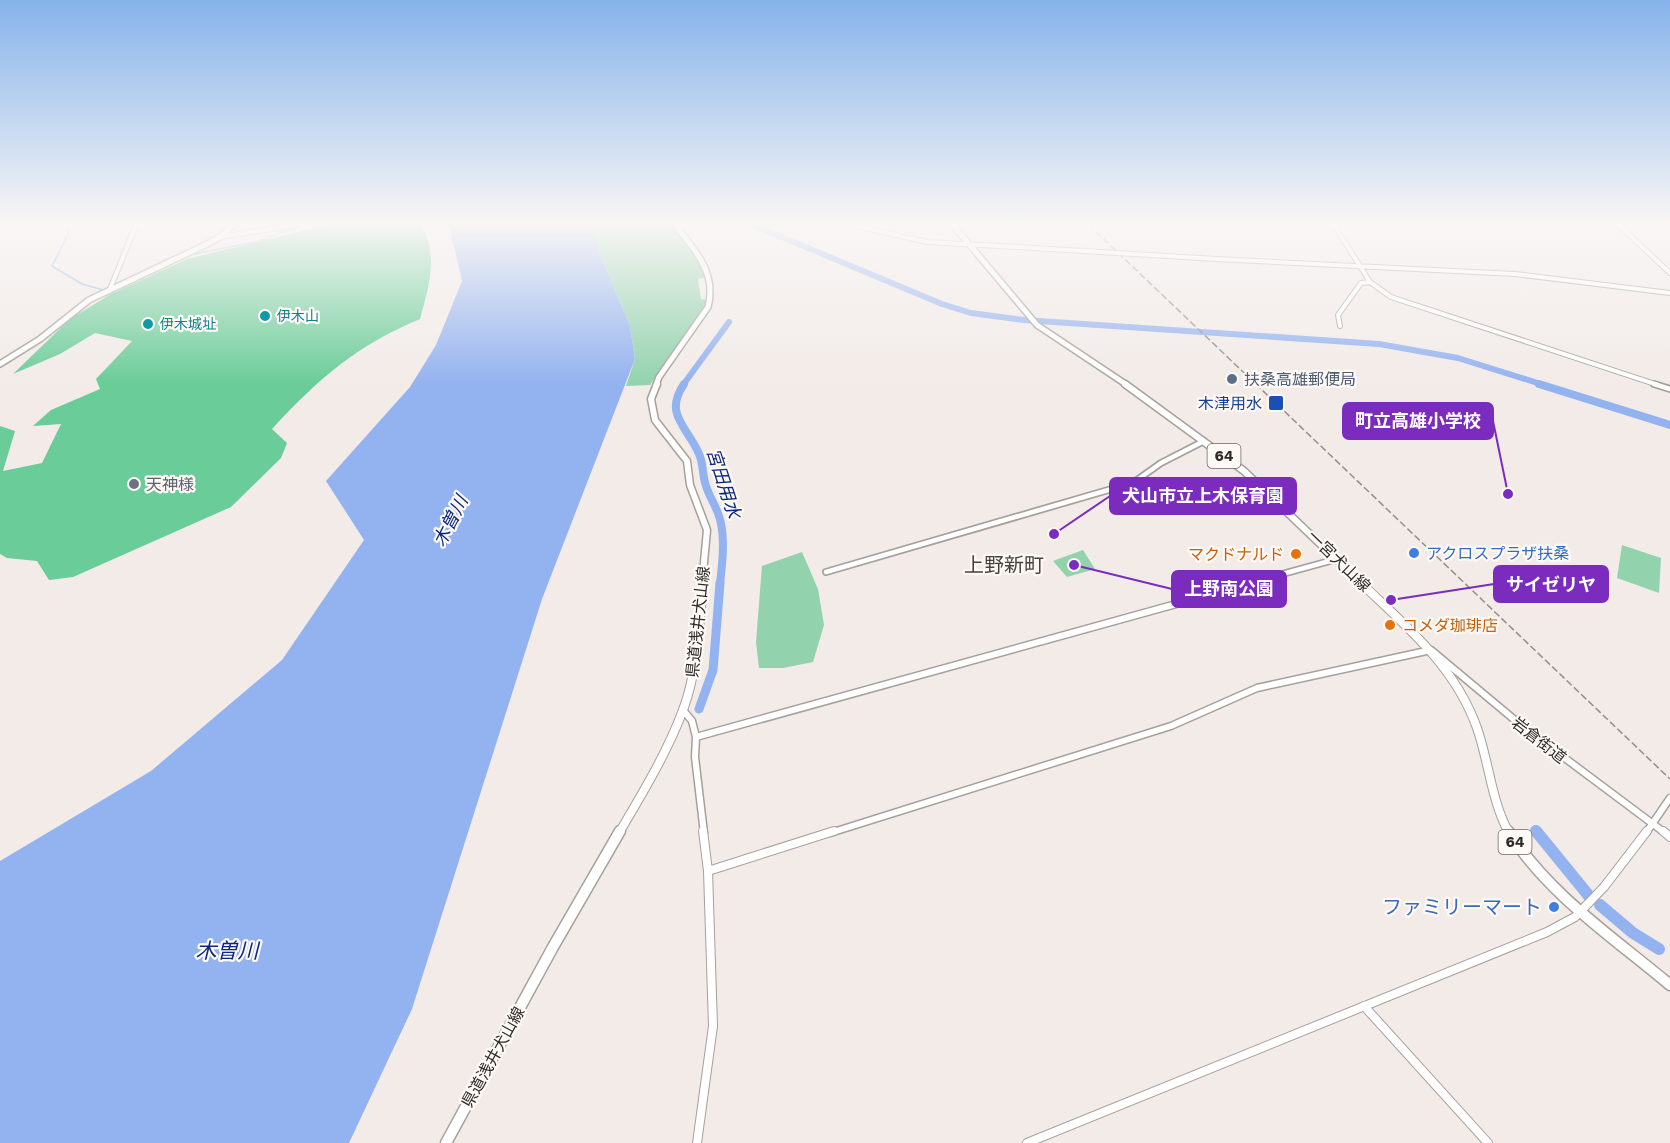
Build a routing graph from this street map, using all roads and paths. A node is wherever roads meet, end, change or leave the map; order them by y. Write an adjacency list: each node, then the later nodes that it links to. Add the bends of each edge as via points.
1 (113, 278): 8 (street)
2 (133, 278): 8 (main road)
3 (709, 278): 17 (main road, 県道浅井犬山線, via 708,307 659,378 651,399 655,420 687,461 690,485 706,530 696,659)
4 (997, 278): 13 (main road, 一宮犬山線 / 64, via 1037,325)
5 (1367, 278): 7 (street)
6 (1550, 278): 9 (street)
7 (1370, 282): 10 (street, via 1361,283 1338,315); 12 (street, via 1404,303)
8 (110, 289): 11 (main road)
9 (1670, 293)
10 (1340, 326)
11 (0, 364)
12 (1670, 388)
13 (1204, 441): 14 (main road, 一宮犬山線 / 64, via 1244,471); 15 (street, via 1122,486)
14 (1337, 559): 16 (main road, 一宮犬山線 / 64); 18 (street)
15 (826, 572)
16 (1431, 650): 20 (street, 岩倉街道, via 1522,726); 22 (street, via 1257,688 1171,726 1117,744); 23 (main road, 一宮犬山線 / 64, via 1469,707 1508,832 1536,871)
17 (683, 710): 18 (street, via 692,721); 26 (main road, 県道浅井犬山線, via 662,758)
18 (696, 737): 22 (street)
19 (1670, 798): 20 (street)
20 (1652, 825): 21 (street, 岩倉街道); 23 (street)
21 (1670, 837)
22 (708, 870): 27 (street, via 713,1026)
23 (1582, 912): 24 (main road, 一宮犬山線 / 64); 25 (street, via 1547,932)
24 (1670, 985)
25 (1364, 1006): 28 (street); 29 (street)
26 (446, 1143)
27 (696, 1143)
28 (1027, 1143)
29 (1488, 1143)

